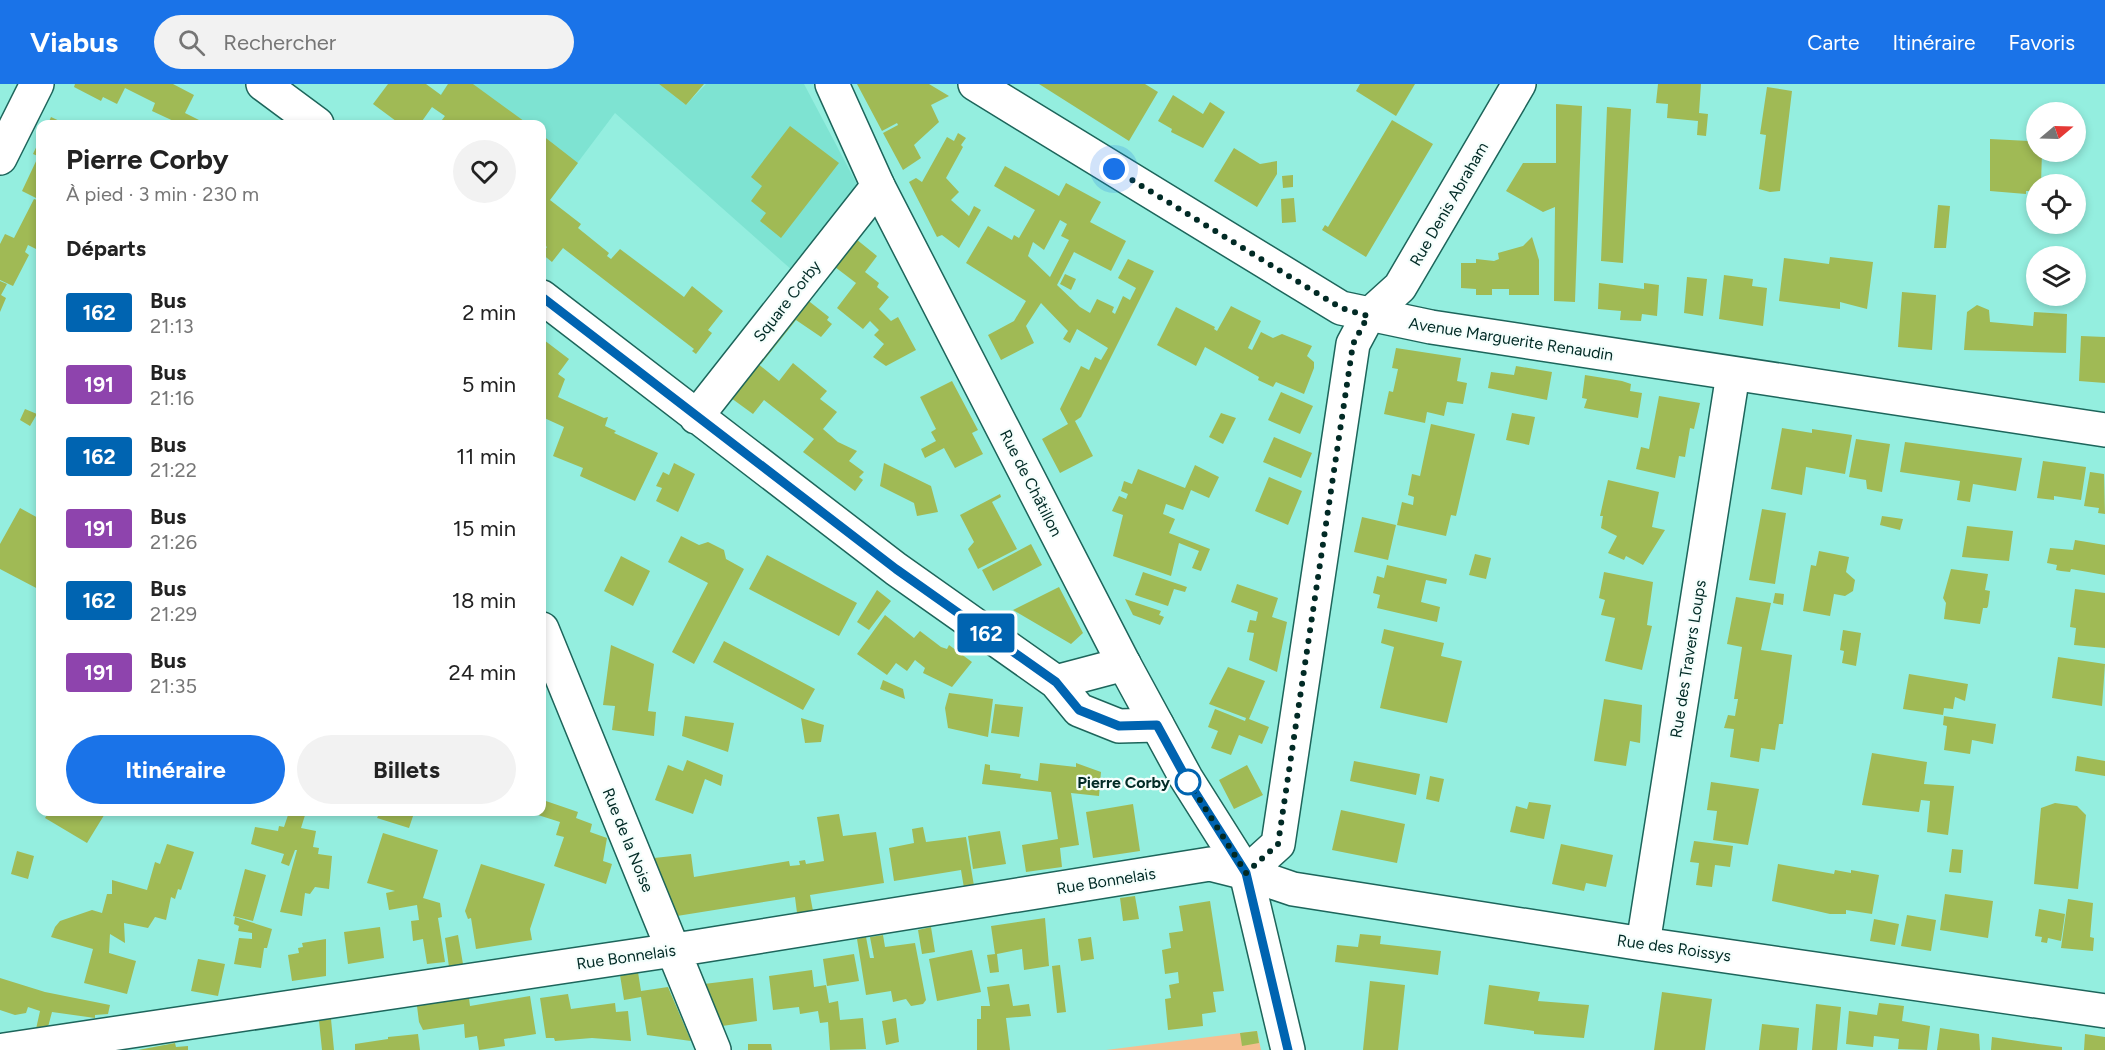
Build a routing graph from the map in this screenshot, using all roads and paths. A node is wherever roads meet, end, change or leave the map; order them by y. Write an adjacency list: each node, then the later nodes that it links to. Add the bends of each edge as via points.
1 (37, 84): 7 (street)
2 (263, 84): 6 (street)
3 (832, 84): 8 (street, Rue de Châtillon)
4 (975, 84): 10 (street, Avenue Marguerite Renaudin, via 1341,308)
5 (1519, 84): 10 (street, Rue Denis Abraham, via 1400,287)
6 (312, 120)
7 (0, 158)
8 (878, 186): 12 (street, Square Corby); 15 (street, Rue de Châtillon)
9 (546, 300): 12 (street)
10 (1368, 316): 11 (street, Avenue Marguerite Renaudin); 18 (street, Rue Denis Abraham, via 1353,344 1278,844)
11 (1733, 374): 13 (street, Avenue Marguerite Renaudin); 19 (street, Rue des Travers Loups)
12 (696, 417): 16 (street, via 896,569)
13 (2105, 430)
14 (546, 639): 20 (street, Rue de la Noise)
15 (1124, 664): 16 (street); 17 (street, Rue de Châtillon)
16 (1056, 682): 17 (street, via 1079,710 1119,726)
17 (1157, 725): 18 (street, Rue de Châtillon)
18 (1246, 873): 19 (street, Rue des Roissys, via 1293,889); 20 (street, Rue Bonnelais, via 1209,864); 24 (street, Rue de Châtillon)
19 (1643, 944): 21 (street, Rue des Roissys)
20 (673, 950): 22 (street, Rue Bonnelais); 23 (street, Rue de la Noise)
21 (2105, 1011)
22 (4, 1050)
23 (714, 1050)
24 (1288, 1050)

